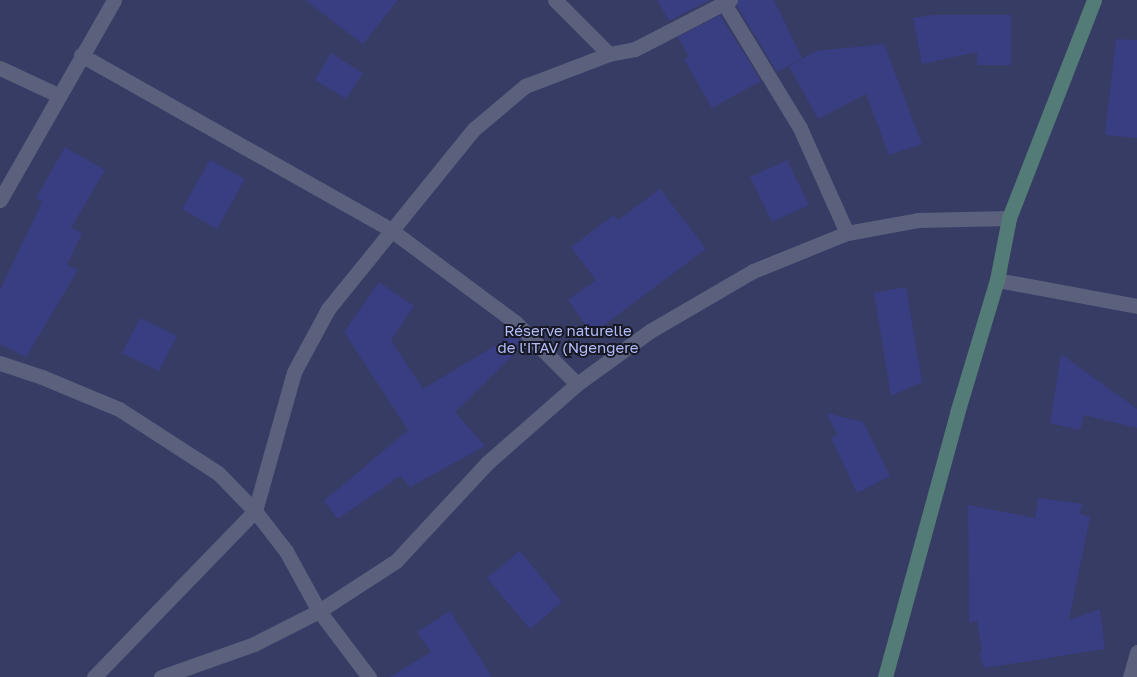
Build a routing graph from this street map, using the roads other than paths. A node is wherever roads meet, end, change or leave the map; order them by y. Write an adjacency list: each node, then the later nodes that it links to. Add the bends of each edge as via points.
1 (114, 0): 6 (street)
2 (555, 0): 5 (street)
3 (1094, 0): 10 (street)
4 (725, 1): 5 (street, via 635,49); 12 (street, via 800,128)
5 (609, 54): 11 (street, via 524,86 474,128)
6 (81, 55): 8 (street); 11 (street)
7 (0, 68): 8 (street)
8 (58, 95): 9 (street)
9 (0, 200)
10 (1009, 218): 12 (street, via 918,220); 13 (street)
11 (391, 230): 16 (street, via 516,323); 17 (street, via 328,309 294,372)
12 (846, 233): 16 (street, via 753,271 650,331)
13 (997, 280): 14 (street); 23 (street)
14 (1137, 306)
15 (0, 363): 17 (street, via 119,409 218,472)
16 (577, 384): 18 (street, via 487,463 396,561)
17 (255, 512): 18 (street, via 286,551); 20 (street)
18 (320, 611): 21 (street, via 254,644); 22 (street)
19 (1137, 652): 24 (street)
20 (94, 677)
21 (161, 677)
22 (369, 677)
23 (885, 677)
24 (1130, 677)

